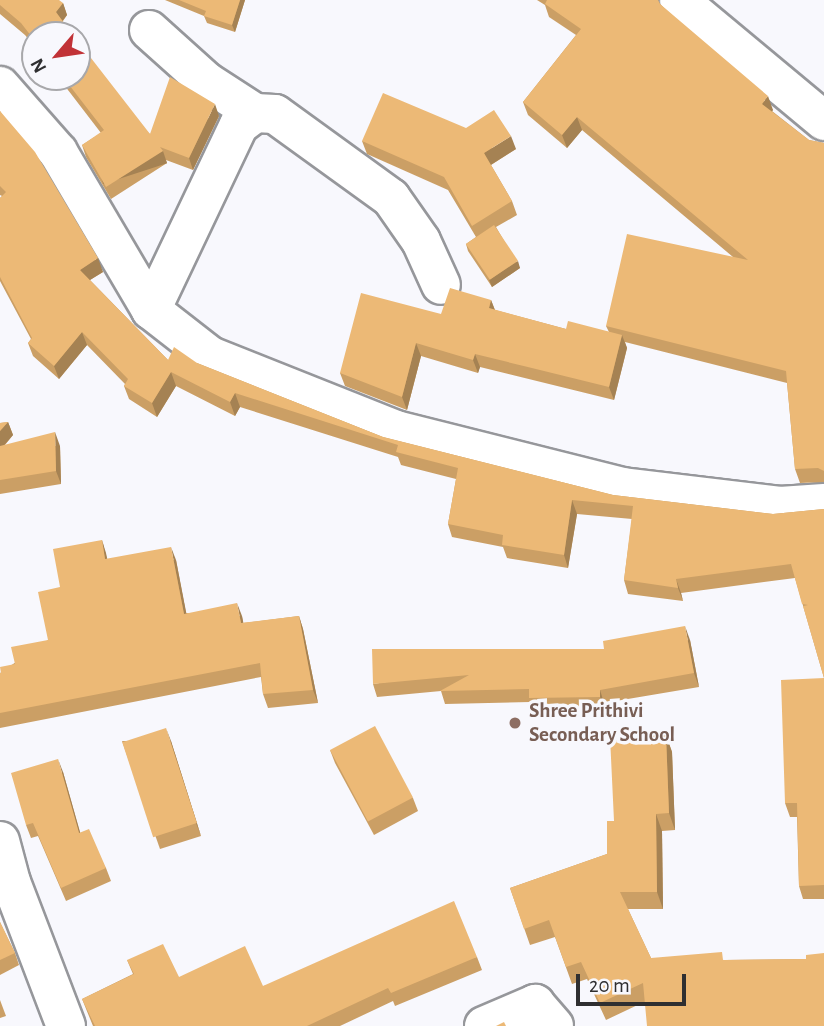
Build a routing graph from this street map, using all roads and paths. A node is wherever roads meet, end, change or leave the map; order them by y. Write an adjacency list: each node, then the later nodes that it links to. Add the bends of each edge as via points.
1 (679, 0): 5 (street)
2 (149, 30): 4 (street, via 207,82)
3 (0, 86): 7 (street, via 58,152)
4 (255, 113): 6 (street, via 275,114 391,198 421,241); 7 (street, via 239,125)
5 (824, 121)
6 (441, 285)
7 (151, 310): 8 (street, via 210,356 396,430 623,487 780,506)
8 (824, 503)
9 (0, 841): 10 (street)
10 (66, 1026)
11 (484, 1026): 12 (street, via 535,1004)
12 (554, 1026)

